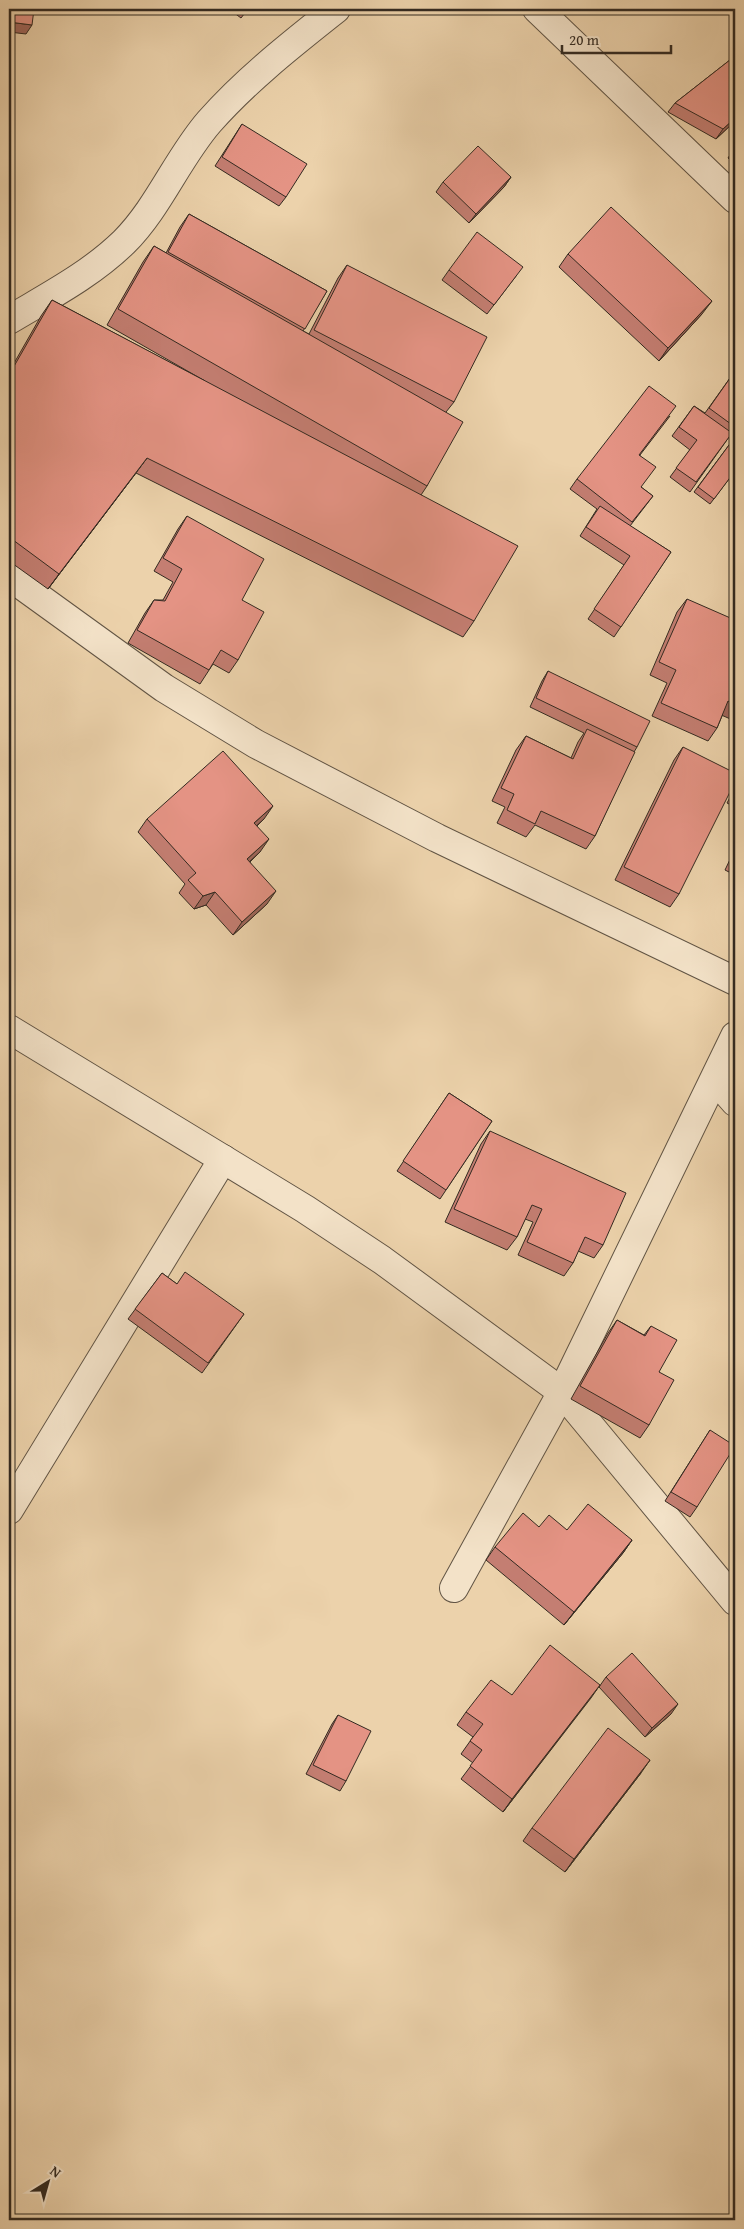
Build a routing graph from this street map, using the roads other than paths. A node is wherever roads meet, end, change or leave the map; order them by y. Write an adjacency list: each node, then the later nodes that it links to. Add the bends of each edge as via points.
1 (336, 9): 4 (street, via 257,73 209,122 126,240 96,267)
2 (537, 9): 3 (street)
3 (735, 199)
4 (9, 320)
5 (9, 576): 6 (street, via 164,688 256,744 437,838)
6 (735, 981)
7 (9, 1029): 11 (street)
8 (735, 1036): 9 (street)
9 (716, 1079): 10 (street); 12 (street)
10 (735, 1102)
11 (223, 1159): 12 (street, via 382,1260); 13 (street)
12 (562, 1392): 14 (street); 15 (street)
13 (9, 1510)
14 (454, 1588)
15 (735, 1601)

